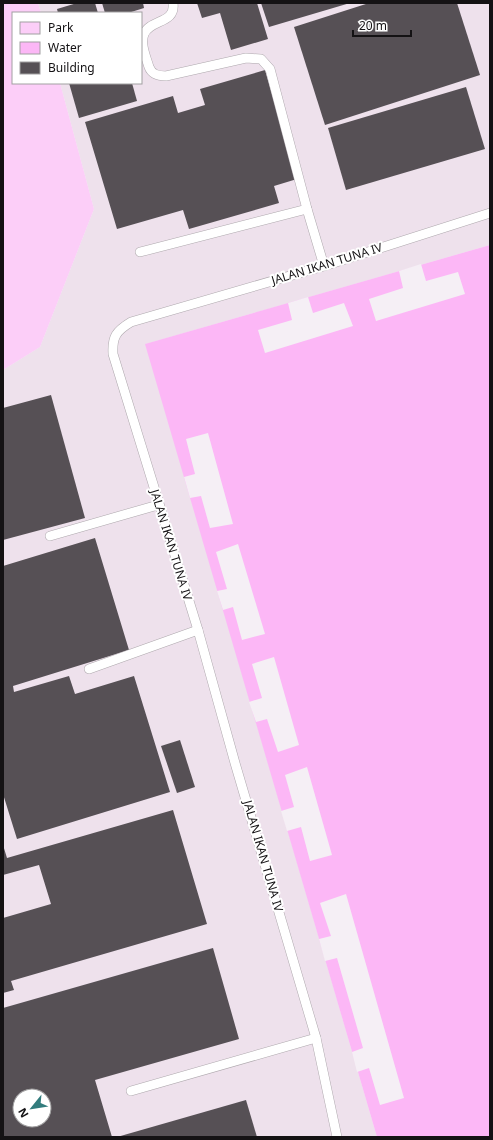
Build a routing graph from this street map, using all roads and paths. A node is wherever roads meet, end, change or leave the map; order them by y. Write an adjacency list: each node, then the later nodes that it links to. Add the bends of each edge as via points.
1 (173, 3): 2 (lane, via 171,16 144,32 143,49 150,70 158,76 166,76 246,58 261,60 270,69)
2 (307, 209): 4 (lane); 5 (lane)
3 (490, 213): 5 (lane, JALAN IKAN TUNA IV)
4 (140, 252)
5 (324, 266): 6 (lane, JALAN IKAN TUNA IV, via 131,322 115,335 112,344 113,354)
6 (158, 505): 7 (lane); 8 (lane, JALAN IKAN TUNA IV)
7 (50, 536)
8 (198, 630): 9 (lane); 10 (lane, JALAN IKAN TUNA IV)
9 (89, 669)
10 (316, 1038): 11 (lane); 12 (lane, JALAN IKAN TUNA IV)
11 (131, 1092)
12 (337, 1137)

